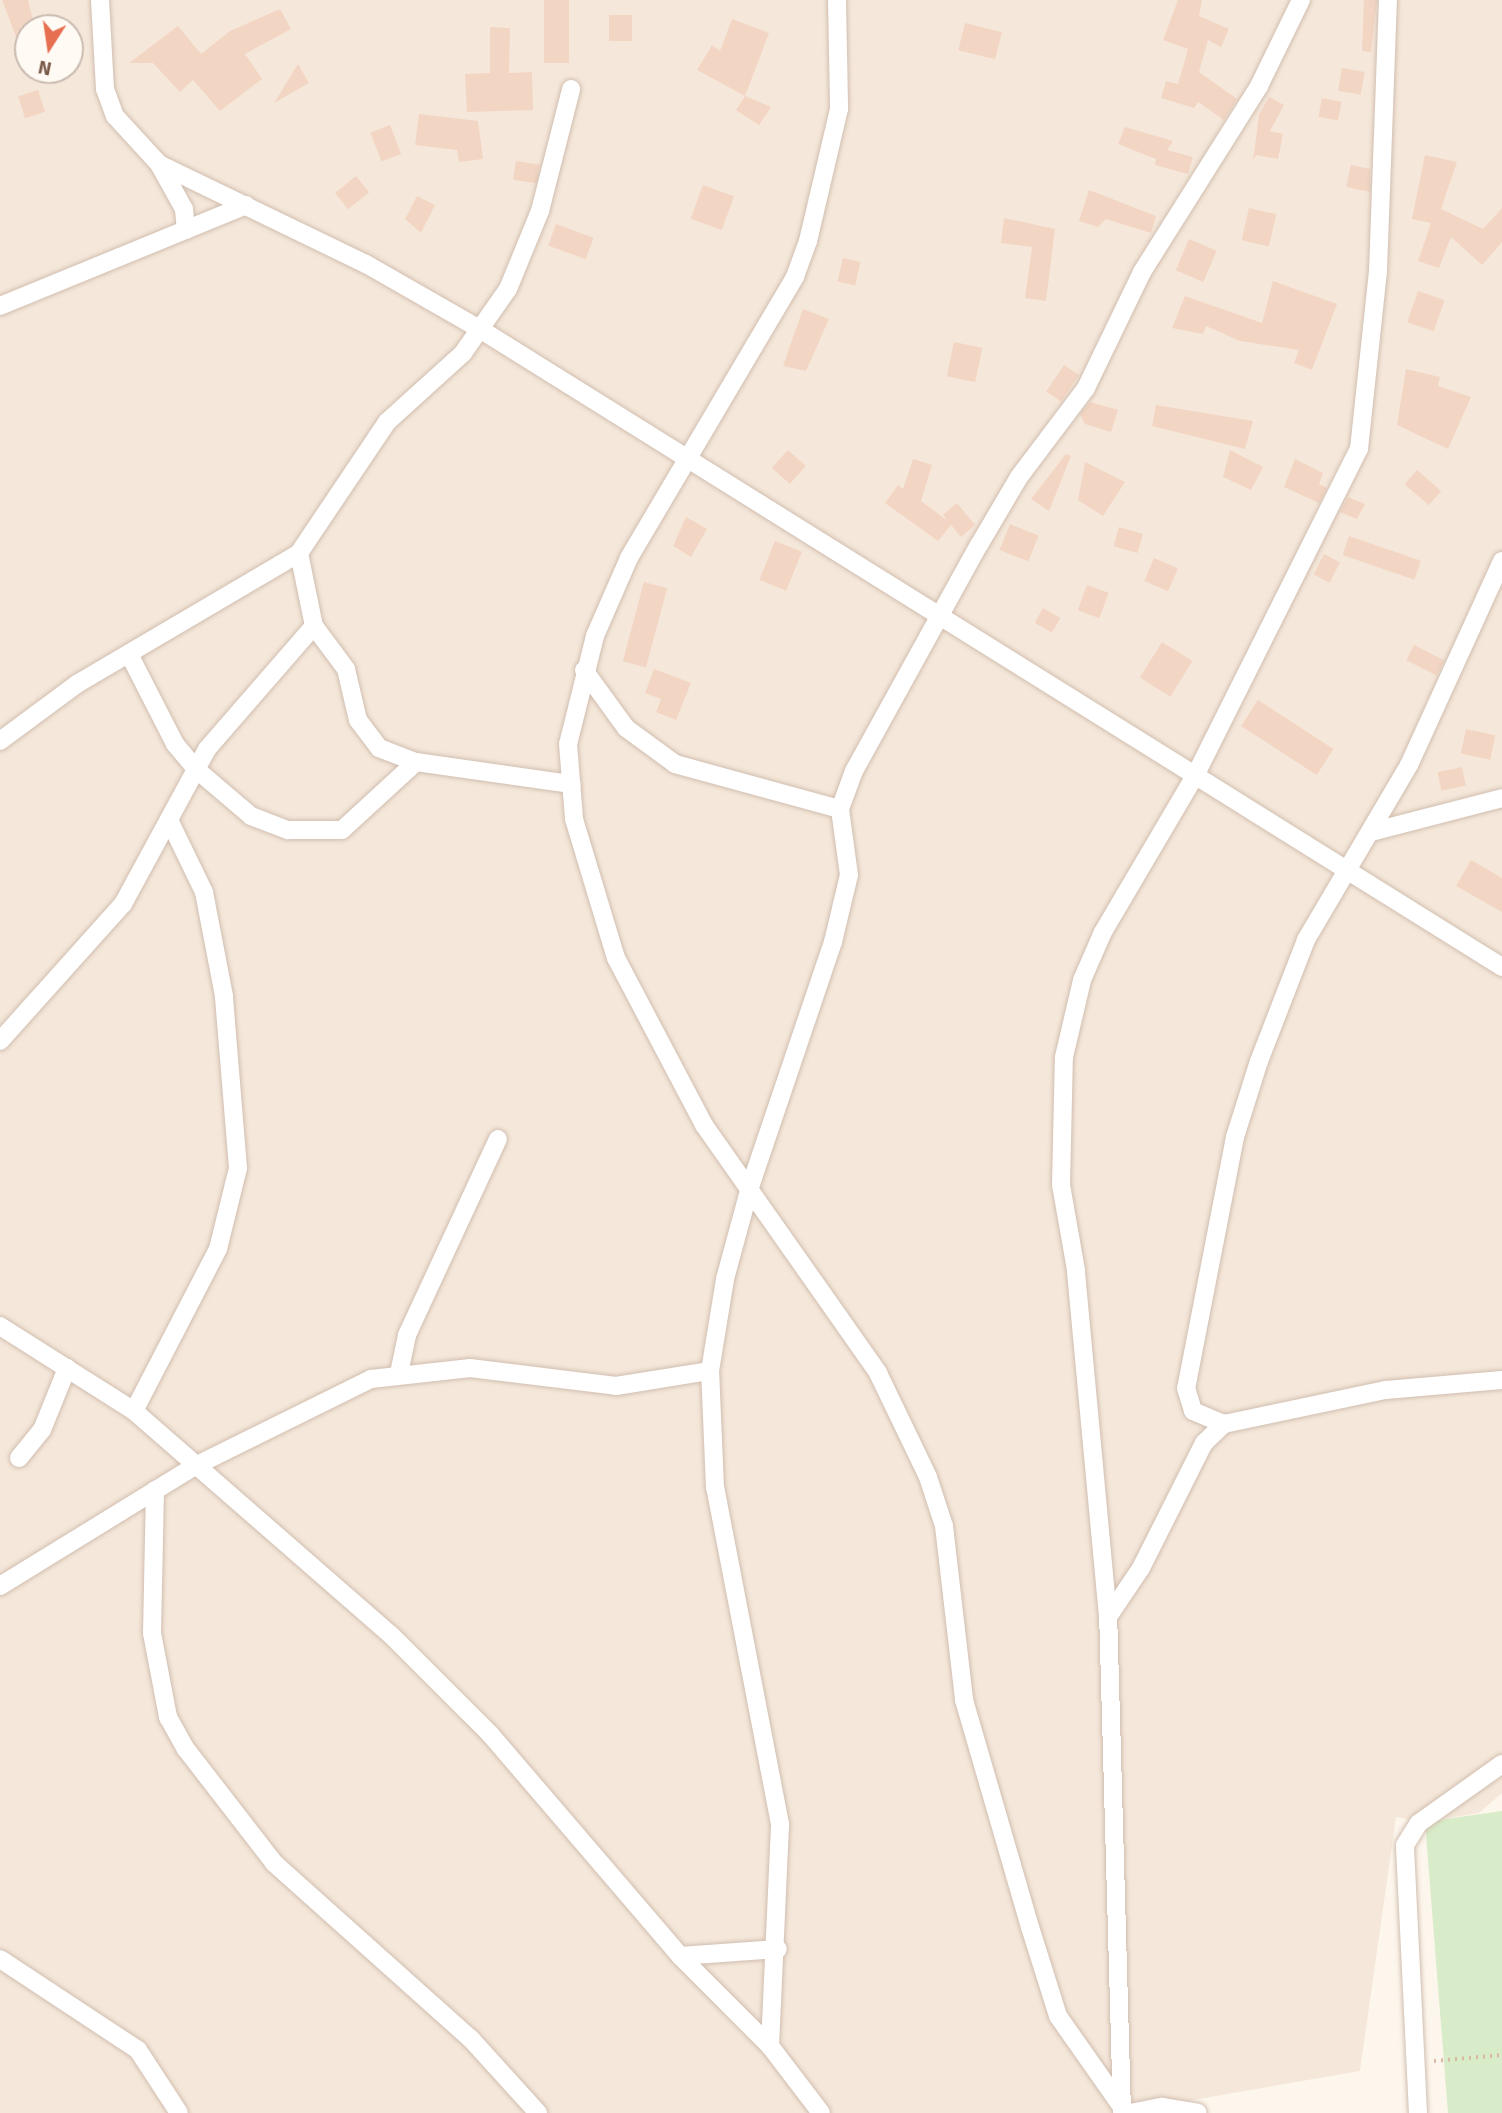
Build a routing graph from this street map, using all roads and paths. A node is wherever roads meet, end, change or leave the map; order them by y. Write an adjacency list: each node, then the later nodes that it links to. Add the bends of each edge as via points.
1 (100, 0): 6 (street, via 108,98 133,142)
2 (837, 0): 11 (street, via 839,109 808,241 795,277)
3 (1301, 0): 14 (street, via 1259,86 1142,272 1086,388 1018,477)
4 (1388, 0): 21 (street, via 1378,271 1359,449)
5 (571, 89): 10 (street, via 525,253)
6 (159, 164): 7 (street); 8 (street, via 184,209)
7 (246, 205): 8 (street); 10 (street)
8 (186, 230): 9 (street)
9 (0, 306)
10 (482, 331): 11 (street); 12 (street, via 387,422)
11 (688, 457): 14 (street); 17 (street, via 629,558)
12 (299, 553): 15 (street); 16 (street)
13 (1502, 561): 26 (street, via 1409,765)
14 (942, 618): 21 (street); 24 (street, via 854,771)
15 (314, 626): 19 (street, via 346,669 365,736 394,756); 20 (street, via 223,726)
16 (128, 654): 18 (street); 20 (street, via 176,744)
17 (583, 670): 22 (street, via 569,744); 24 (street, via 626,727 675,764)
18 (0, 741)
19 (416, 762): 20 (street, via 351,823 323,835 251,816); 22 (street)
20 (197, 771): 25 (street)
21 (1195, 776): 27 (street); 43 (street, via 1103,932 1082,980 1064,1057 1061,1185 1076,1270)
22 (571, 784): 31 (street, via 590,888 616,958 704,1125)
23 (1502, 798): 26 (street)
24 (840, 809): 31 (street, via 849,875 833,942)
25 (169, 820): 29 (street, via 123,904); 37 (street, via 204,892 224,996 238,1168 218,1249)
26 (1371, 832): 27 (street)
27 (1346, 870): 28 (street); 38 (street, via 1306,940 1235,1138 1186,1388 1193,1411)
28 (1502, 967)
29 (0, 1041)
30 (498, 1139): 35 (street, via 407,1335)
31 (750, 1187): 34 (street, via 724,1279); 51 (street, via 878,1373 928,1477 944,1526 964,1700 1030,1927 1058,2016)
32 (0, 1326): 33 (street)
33 (67, 1368): 37 (street); 39 (street, via 42,1430)
34 (710, 1371): 35 (street, via 616,1386 470,1368); 45 (street, via 715,1489 780,1824)
35 (399, 1373): 40 (street, via 272,1423)
36 (1502, 1380): 38 (street, via 1385,1390)
37 (134, 1411): 40 (street)
38 (1224, 1424): 43 (street, via 1204,1443 1147,1559)
39 (19, 1458)
40 (197, 1465): 41 (street); 46 (street, via 392,1636 490,1734)
41 (155, 1490): 42 (street); 53 (street, via 152,1633 168,1717 186,1749 274,1863 471,2039)
42 (0, 1586)
43 (1108, 1618): 51 (street)
44 (1502, 1764): 50 (street, via 1419,1823 1405,1845)
45 (778, 1949): 46 (street); 48 (street)
46 (680, 1956): 48 (street)
47 (0, 1959): 52 (street, via 138,2050)
48 (771, 2046): 54 (street)
49 (1502, 2055): 50 (path)
50 (1418, 2060): 56 (street)
51 (1125, 2111): 55 (street, via 1162,2107)
52 (178, 2113)
53 (538, 2113)
54 (821, 2113)
55 (1198, 2113)
56 (1418, 2113)

